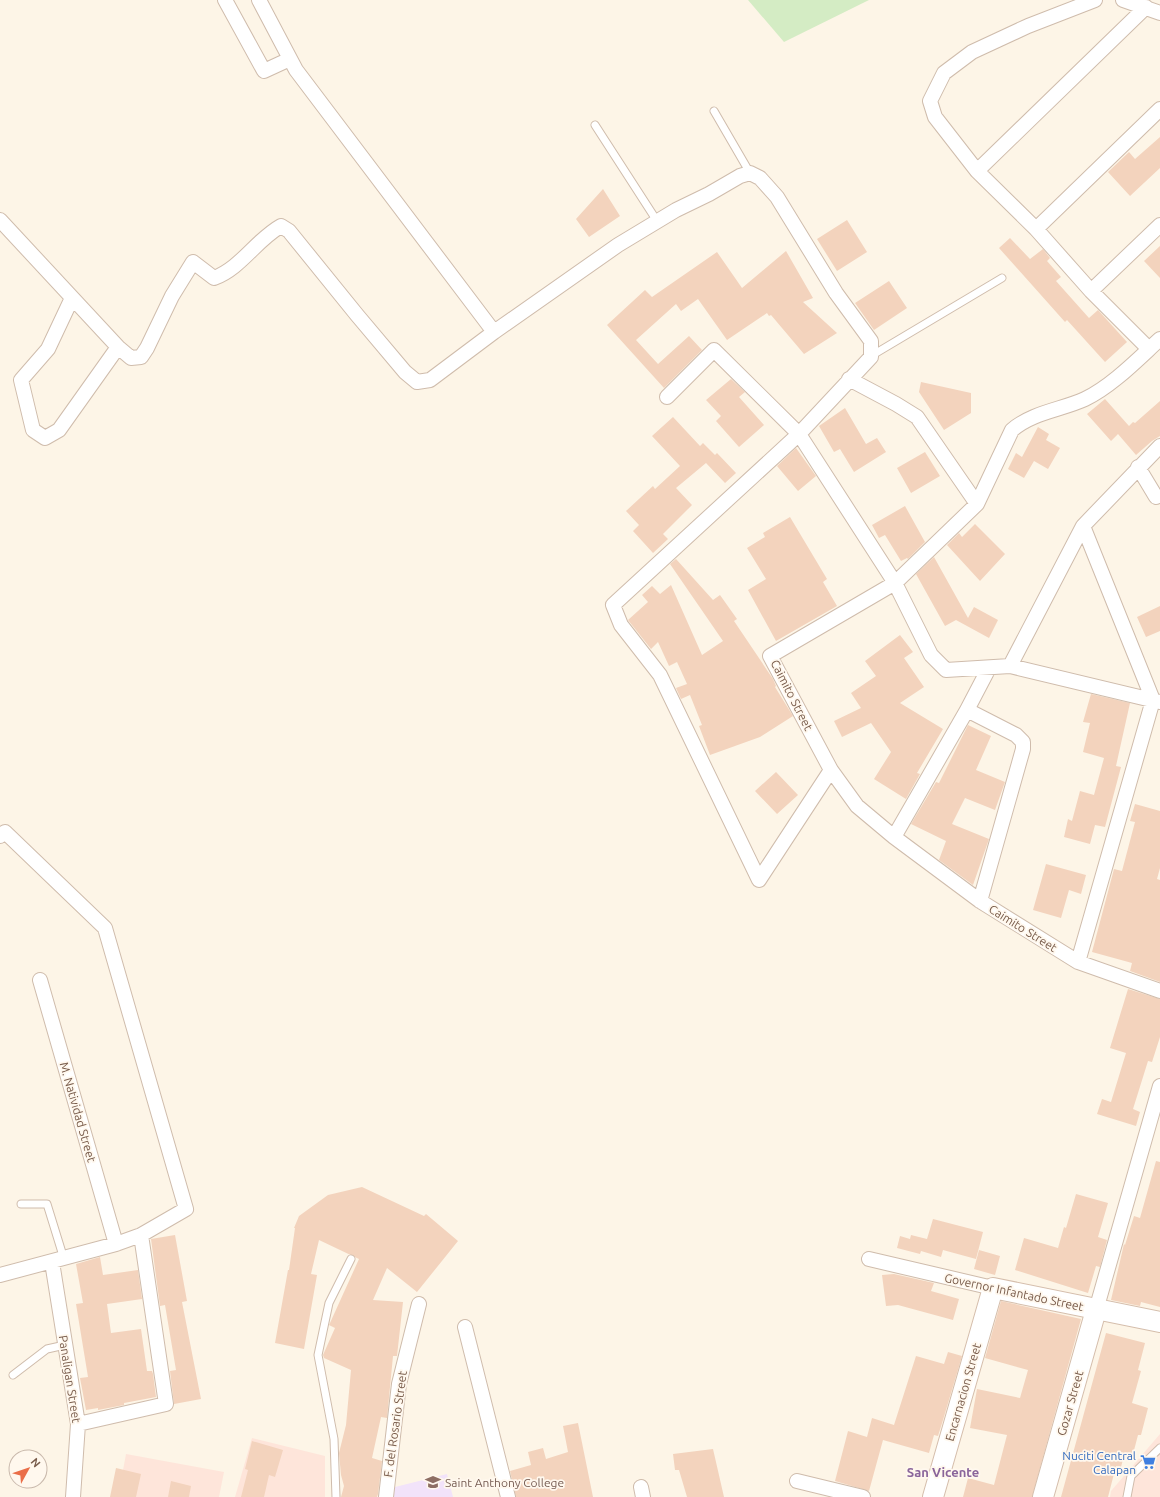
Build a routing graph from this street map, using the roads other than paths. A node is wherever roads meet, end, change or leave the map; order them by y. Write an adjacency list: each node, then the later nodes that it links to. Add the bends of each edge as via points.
1 (225, 0): 7 (street, via 264,71)
2 (259, 0): 7 (street)
3 (1095, 0): 11 (street, via 1028,26 972,52 944,73 930,101 934,117)
4 (1123, 0): 5 (street)
5 (1146, 7): 6 (street); 11 (street)
6 (1160, 13)
7 (290, 59): 20 (street)
8 (1160, 110): 16 (street)
9 (714, 111): 12 (lane)
10 (595, 125): 13 (lane)
11 (978, 171): 16 (street)
12 (750, 173): 13 (street); 24 (street, via 760,178 777,197 814,259 871,341)
13 (657, 221): 20 (street, via 618,245)
14 (0, 222): 19 (street)
15 (1160, 225): 18 (street)
16 (1036, 229): 18 (street)
17 (1002, 278): 24 (lane)
18 (1091, 291): 23 (street)
19 (72, 298): 22 (street); 22 (street, via 48,349 21,380 33,430 45,438 59,430)
20 (494, 332): 22 (street, via 430,380 417,382 405,372 289,231 281,226 271,231 227,273 214,278 193,262 172,296 141,357 131,358)
21 (1160, 339): 23 (street, Caimito Street)
22 (118, 347)
23 (1149, 349): 31 (street, Caimito Street, via 1100,391 1021,422 1012,430)
24 (871, 356): 25 (street)
25 (849, 380): 27 (street); 31 (street, via 917,417)
26 (667, 397): 27 (street, via 714,350)
27 (799, 434): 33 (street); 38 (street, via 613,604 621,625 660,674 759,880)
28 (1160, 446): 29 (street)
29 (1138, 467): 30 (street); 32 (street)
30 (1159, 498)
31 (977, 504): 33 (street, Caimito Street)
32 (1083, 526): 34 (street); 36 (street)
33 (894, 583): 35 (street, via 931,655 946,670); 38 (street, Caimito Street, via 770,656)
34 (1010, 666): 35 (street); 36 (street)
35 (989, 668): 37 (street)
36 (1157, 701): 42 (street)
37 (967, 710): 40 (street); 41 (street, via 1016,735 1023,742)
38 (831, 770): 40 (street, Caimito Street, via 857,806)
39 (0, 836): 47 (street, via 5,832 105,928 186,1209)
40 (894, 837): 41 (street, Caimito Street)
41 (980, 901): 42 (street, Caimito Street)
42 (1078, 962): 44 (street, Caimito Street)
43 (40, 980): 48 (street, M. Natividad Street)
44 (1160, 991)
45 (1160, 1086): 55 (street)
46 (21, 1204): 50 (lane, via 47,1204)
47 (141, 1235): 48 (street); 60 (street, via 166,1404)
48 (116, 1244): 50 (street)
49 (868, 1259): 53 (street, Governor Infantado Street)
50 (58, 1260): 52 (street); 58 (street, Panaligan Street)
51 (350, 1260): 64 (lane, via 329,1302 318,1355 334,1439)
52 (0, 1275)
53 (993, 1288): 55 (street, Governor Infantado Street); 68 (street, Encarnacion Street)
54 (419, 1304): 65 (street, F. del Rosario Street, via 399,1384)
55 (1096, 1310): 56 (street, Governor Infantado Street); 69 (street, Gozar Street)
56 (1160, 1322)
57 (465, 1327): 66 (street)
58 (65, 1345): 59 (lane, via 47,1349); 60 (street, Panaligan Street)
59 (13, 1375)
60 (78, 1424): 63 (street, Panaligan Street)
61 (1160, 1448): 70 (lane, via 1131,1476)
62 (797, 1481): 67 (street)
63 (73, 1497)
64 (336, 1497)
65 (386, 1497)
66 (508, 1497)
67 (863, 1497)
68 (933, 1497)
69 (1043, 1497)
70 (1127, 1497)

